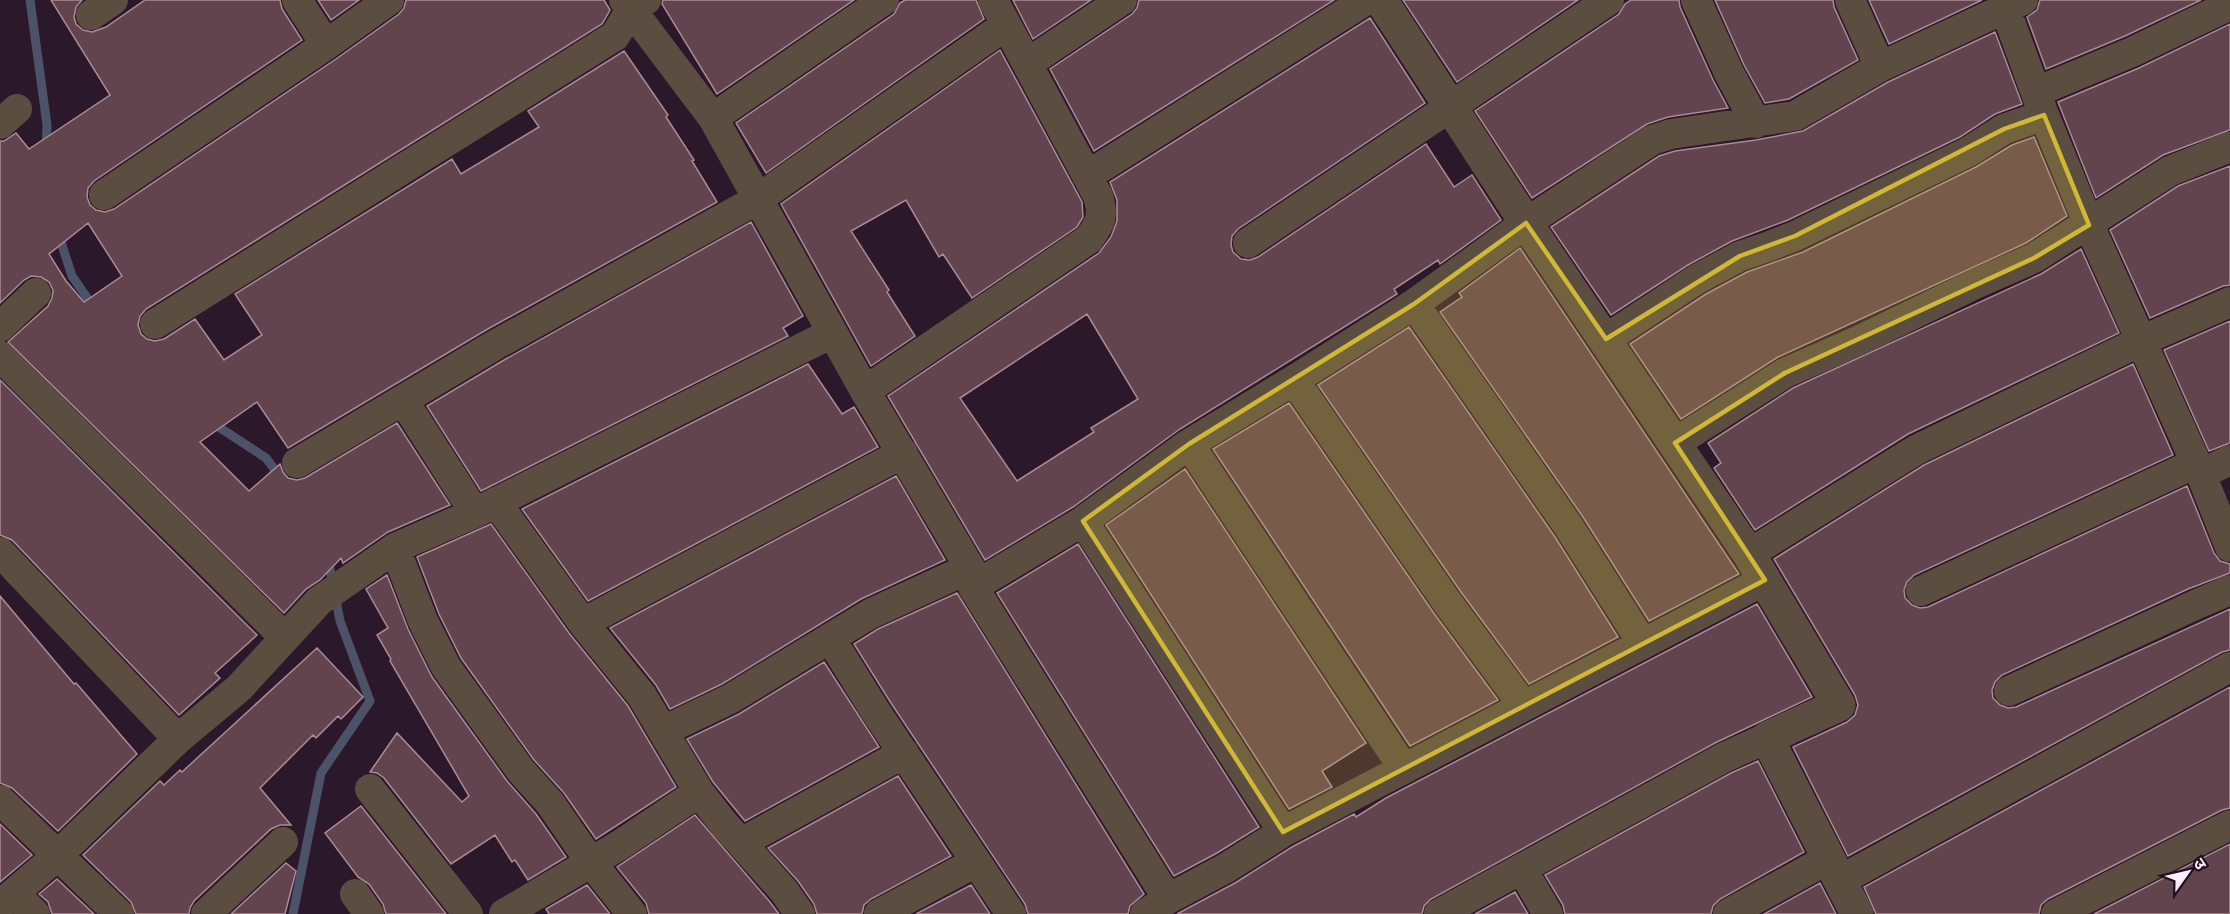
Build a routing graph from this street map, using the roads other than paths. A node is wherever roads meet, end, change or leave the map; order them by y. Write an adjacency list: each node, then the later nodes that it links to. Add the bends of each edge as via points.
1 (297, 0): 14 (street)
2 (389, 0): 14 (street)
3 (884, 0): 19 (street)
4 (1122, 0): 15 (street)
5 (1366, 0): 22 (street)
6 (1381, 0): 18 (street)
7 (1609, 0): 18 (street)
8 (1696, 0): 20 (street)
9 (1850, 0): 16 (street)
10 (2010, 3): 16 (street); 17 (street)
11 (634, 4): 19 (street); 31 (street, via 615,36)
12 (2230, 5): 17 (street, via 2132,52)
13 (999, 12): 15 (street); 24 (street)
14 (326, 45): 23 (street)
15 (1028, 63): 22 (street)
16 (1880, 67): 20 (street, via 1795,116)
17 (2040, 104): 26 (street); 34 (street, via 1968,152 1696,279)
18 (1449, 106): 25 (street); 27 (street)
19 (713, 118): 24 (street)
20 (1756, 123): 25 (street, via 1652,140)
21 (2230, 147): 26 (street, via 2170,171)
22 (1087, 176): 38 (street, via 1102,211 1089,239)
23 (104, 195)
24 (758, 199): 33 (street); 39 (street)
25 (1526, 223): 30 (street); 34 (street)
26 (2089, 225): 35 (street); 40 (street, via 2034,258 1785,373)
27 (1248, 243)
28 (36, 293): 32 (street)
29 (2230, 302): 35 (street)
30 (1414, 304): 37 (street); 58 (street, via 1569,527)
31 (155, 324)
32 (0, 327)
33 (832, 333): 38 (street); 46 (street)
34 (1606, 339): 40 (street)
35 (2141, 341): 45 (street); 51 (street, via 1916,450)
36 (0, 356): 56 (street)
37 (1294, 380): 41 (street); 61 (street)
38 (865, 391): 42 (street)
39 (403, 400): 44 (street); 46 (street)
40 (1675, 443): 51 (street)
41 (1189, 444): 47 (street); 66 (street)
42 (903, 453): 52 (street); 55 (street)
43 (2230, 460): 45 (street)
44 (297, 463)
45 (2198, 469): 48 (street); 54 (street)
46 (485, 508): 49 (street); 55 (street)
47 (1083, 520): 52 (street); 71 (street)
48 (2230, 547)
49 (395, 548): 56 (street, via 319,601); 75 (street, via 423,621 446,667)
50 (0, 552): 64 (street)
51 (1757, 567): 58 (street); 63 (street, via 1839,705)
52 (971, 577): 57 (street, via 870,614); 80 (street)
53 (2230, 590): 60 (street)
54 (1921, 591)
55 (583, 623): 62 (street, via 642,696)
56 (285, 638): 64 (street, via 239,688)
57 (830, 638): 62 (street, via 730,699); 65 (street)
58 (1642, 644): 61 (street)
59 (2230, 667): 78 (street)
60 (2009, 692)
61 (1524, 706): 66 (street)
62 (663, 731): 68 (street)
63 (1767, 738): 77 (street); 78 (street)
64 (178, 739): 74 (street)
65 (904, 753): 73 (street); 76 (street)
66 (1404, 769): 71 (street)
67 (370, 789): 83 (street)
68 (699, 792): 73 (street); 75 (street)
69 (0, 800): 74 (street)
70 (2230, 825): 93 (street)
71 (1283, 832): 80 (street)
72 (283, 842): 82 (street)
73 (741, 843): 86 (street)
74 (57, 856): 79 (street); 81 (street)
75 (590, 861): 84 (street); 85 (street)
76 (976, 862): 87 (street); 88 (street)
77 (1522, 869): 89 (street); 90 (street)
78 (1833, 870): 91 (street); 92 (street)
79 (16, 904)
80 (1156, 907)
81 (119, 914)
82 (206, 914)
83 (468, 914)
84 (504, 914)
85 (632, 914)
86 (800, 914)
87 (879, 914)
88 (1011, 914)
89 (1439, 914)
90 (1548, 914)
91 (1728, 914)
92 (1857, 914)
93 (2056, 914)

